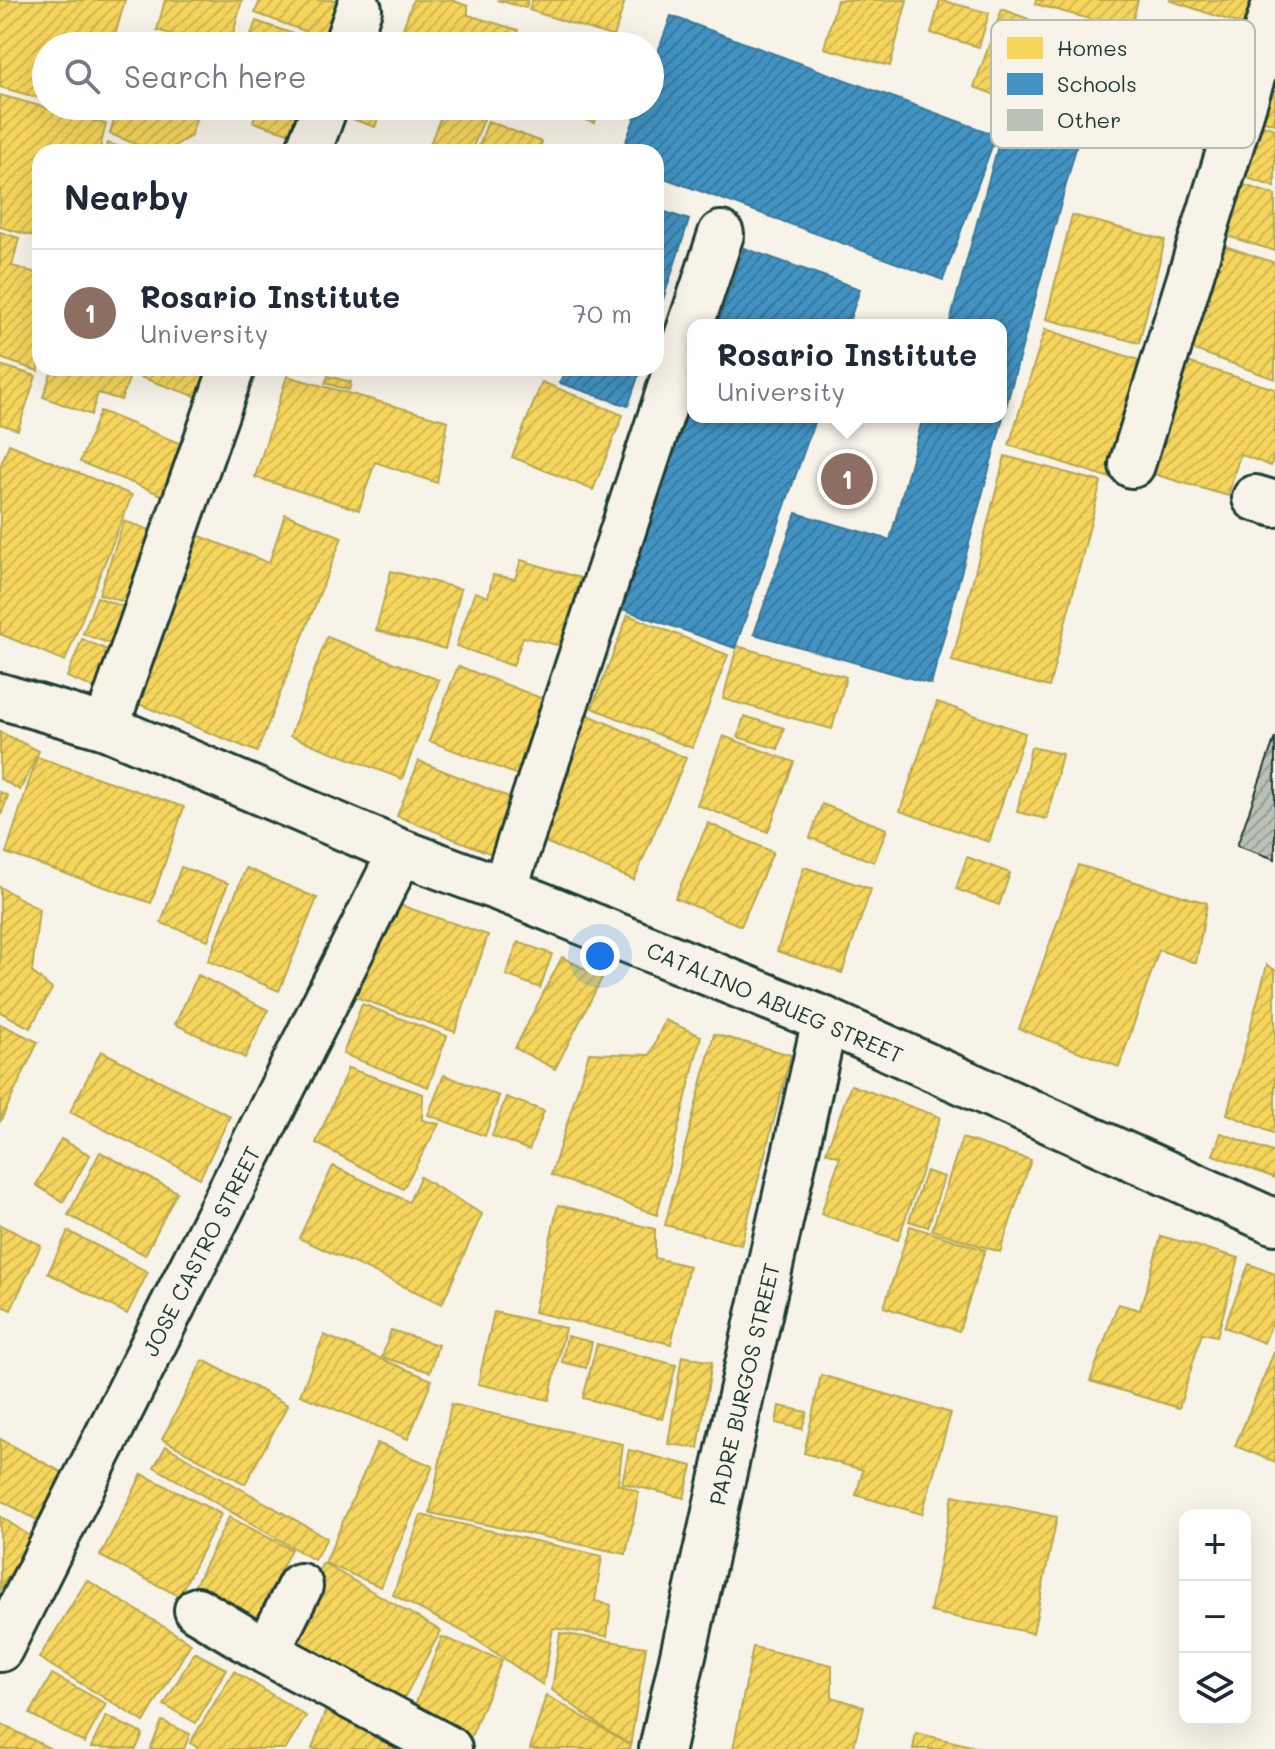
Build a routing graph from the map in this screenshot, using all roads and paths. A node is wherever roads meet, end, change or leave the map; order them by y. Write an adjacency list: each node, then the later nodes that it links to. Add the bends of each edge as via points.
1 (1275, 3): 2 (street)
2 (1255, 68)
3 (320, 120): 4 (street)
4 (311, 144)
5 (1230, 148): 10 (street)
6 (721, 234): 7 (street)
7 (693, 319)
8 (687, 337): 14 (street)
9 (229, 376): 12 (street)
10 (1132, 465)
11 (0, 696): 12 (street, CATALINO ABUEG STREET)
12 (106, 727): 13 (street, CATALINO ABUEG STREET)
13 (401, 852): 14 (street, CATALINO ABUEG STREET); 19 (street, JOSE CASTRO STREET)
14 (504, 890): 15 (street, CATALINO ABUEG STREET)
15 (825, 1020): 16 (street, CATALINO ABUEG STREET); 22 (street, PADRE BURGOS STREET)
16 (1275, 1222)
17 (300, 1586): 20 (street)
18 (197, 1610): 20 (street)
19 (0, 1649)
20 (267, 1652): 21 (street)
21 (449, 1749)
22 (662, 1749)

